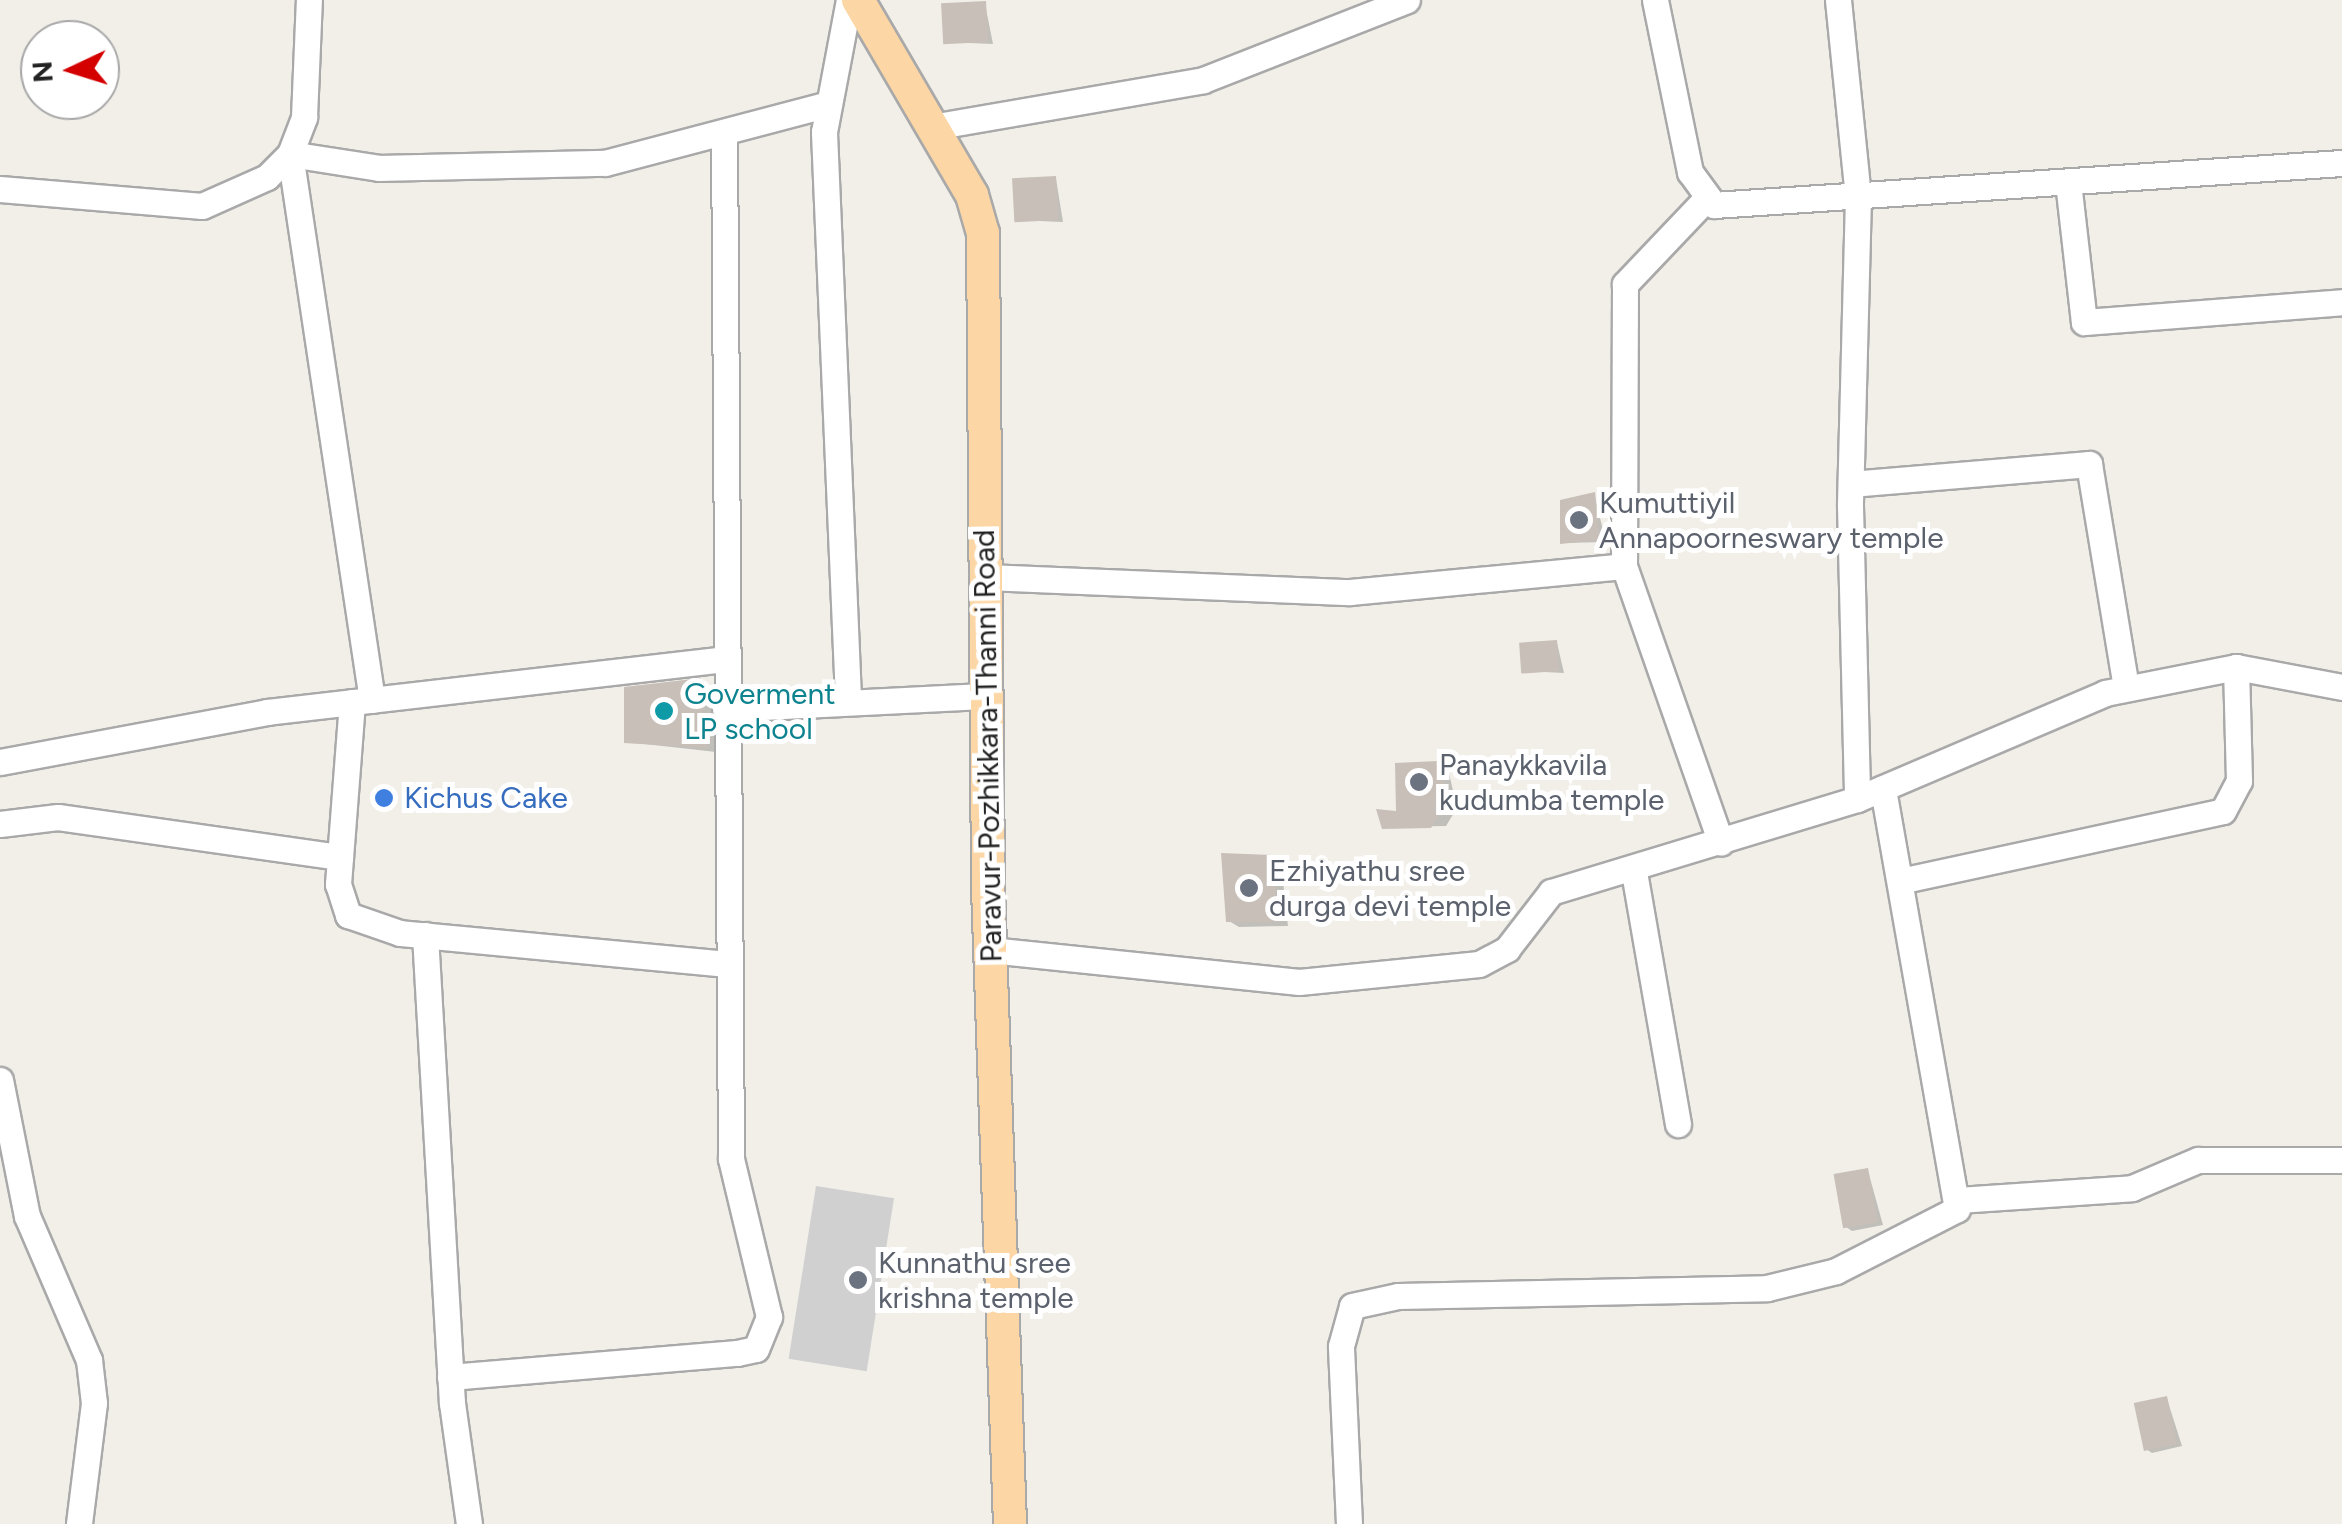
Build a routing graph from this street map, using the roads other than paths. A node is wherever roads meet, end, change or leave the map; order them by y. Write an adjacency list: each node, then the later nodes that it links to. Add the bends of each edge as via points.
1 (309, 0): 10 (street, via 304,117)
2 (849, 0): 7 (street)
3 (858, 0): 8 (main road, Paravur-Pozhikkara-Thanni Road)
4 (1407, 0): 8 (street, via 1203,80)
5 (1655, 0): 15 (street)
6 (1838, 0): 14 (street)
7 (828, 104): 9 (street); 25 (street)
8 (932, 127): 19 (main road, Paravur-Pozhikkara-Thanni Road, via 983,232)
9 (724, 133): 10 (street, via 605,163 540,168 379,168); 20 (street)
10 (290, 154): 13 (street, via 239,195 202,206); 26 (street)
11 (2342, 163): 12 (street)
12 (2068, 182): 14 (street); 16 (street, via 2084,322)
13 (0, 189)
14 (1858, 197): 15 (street); 17 (street)
15 (1704, 201): 18 (street, via 1625,284)
16 (2342, 302)
17 (1851, 484): 23 (street, via 2089,464); 30 (street)
18 (1624, 566): 19 (street, via 1350,592); 32 (street)
19 (986, 577): 24 (main road, Paravur-Pozhikkara-Thanni Road)
20 (723, 659): 26 (street); 27 (street)
21 (2236, 666): 22 (street); 23 (street); 35 (street, via 2239,781 2222,811)
22 (2342, 687)
23 (2126, 688): 29 (street)
24 (986, 696): 25 (street); 37 (main road, Paravur-Pozhikkara-Thanni Road)
25 (848, 698): 27 (street)
26 (362, 701): 28 (street); 33 (street)
27 (725, 709): 38 (street)
28 (0, 762)
29 (1883, 788): 30 (street); 35 (street)
30 (1857, 799): 32 (street)
31 (0, 824): 33 (street, via 58,817)
32 (1721, 842): 34 (street)
33 (340, 857): 36 (street, via 348,916)
34 (1634, 872): 37 (street, via 1551,892 1507,949 1452,969 1243,980); 40 (street)
35 (1900, 882): 42 (street)
36 (425, 935): 38 (street); 43 (street)
37 (990, 950): 46 (main road, Paravur-Pozhikkara-Thanni Road)
38 (726, 964): 43 (street, via 731,1159 769,1317 756,1350)
39 (0, 1080): 44 (street, via 28,1216 88,1360 94,1403)
40 (1678, 1124)
41 (2342, 1160): 42 (street, via 2198,1160 2132,1188)
42 (1958, 1200): 47 (street, via 1950,1218 1805,1282 1398,1296 1352,1306 1341,1346)
43 (450, 1378): 45 (street)
44 (79, 1524)
45 (468, 1524)
46 (1010, 1524)
47 (1349, 1524)

